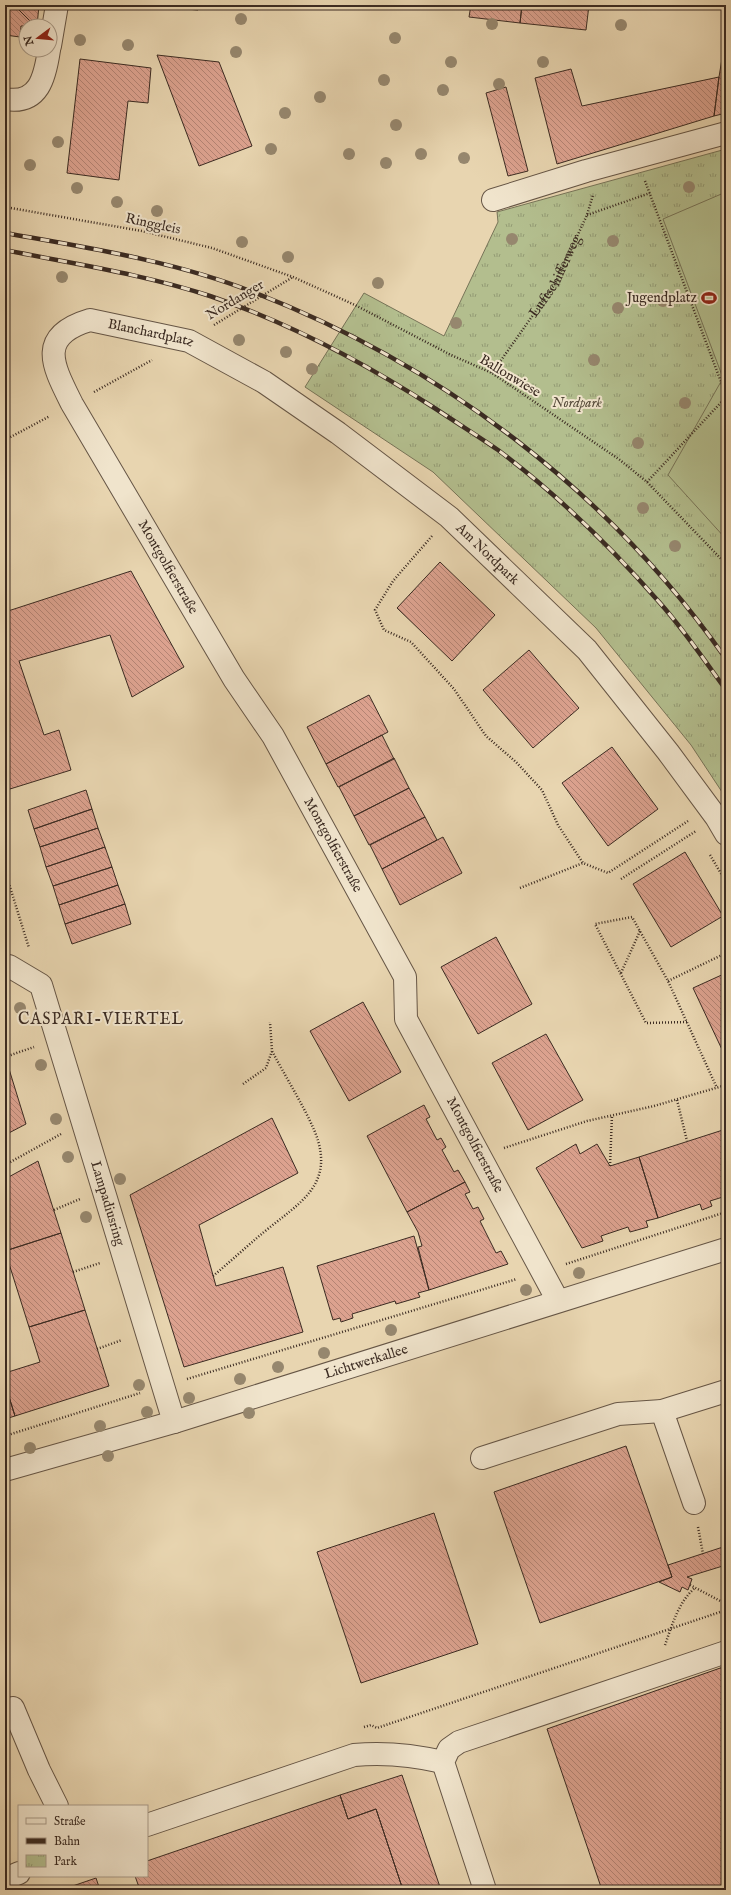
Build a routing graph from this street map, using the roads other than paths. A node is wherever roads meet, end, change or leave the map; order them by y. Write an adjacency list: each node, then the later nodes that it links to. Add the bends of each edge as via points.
1 (57, 5): 2 (street)
2 (55, 18)
3 (47, 58): 4 (street, via 43,78 34,92 20,100)
4 (5, 99)
5 (726, 134): 6 (street, via 586,171)
6 (494, 200)
7 (188, 341): 8 (street, Blanchardplatz, via 90,320 76,324 63,332 55,343 53,359 57,374); 9 (street, Am Nordpark, via 264,382 338,433 449,517 587,650 668,752)
8 (72, 404): 12 (street, Montgolfierstraße, via 234,679 273,736 405,977 406,1019)
9 (717, 819)
10 (5, 968): 15 (street, Lampadiusring, via 9,966 41,985)
11 (726, 1249): 12 (street, Lichtwerkallee)
12 (558, 1301): 15 (street, Lichtwerkallee)
13 (726, 1391): 14 (street)
14 (662, 1411): 16 (street, via 618,1414); 18 (street)
15 (174, 1422): 17 (street, Lichtwerkallee)
16 (482, 1458)
17 (5, 1470)
18 (694, 1503)
19 (726, 1652): 21 (street, via 459,1742 449,1750)
20 (14, 1708): 22 (street)
21 (443, 1762): 23 (street, via 418,1756 380,1753 354,1755); 26 (street)
22 (56, 1805)
23 (148, 1825)
24 (18, 1873): 25 (street)
25 (5, 1879)
26 (485, 1890)

